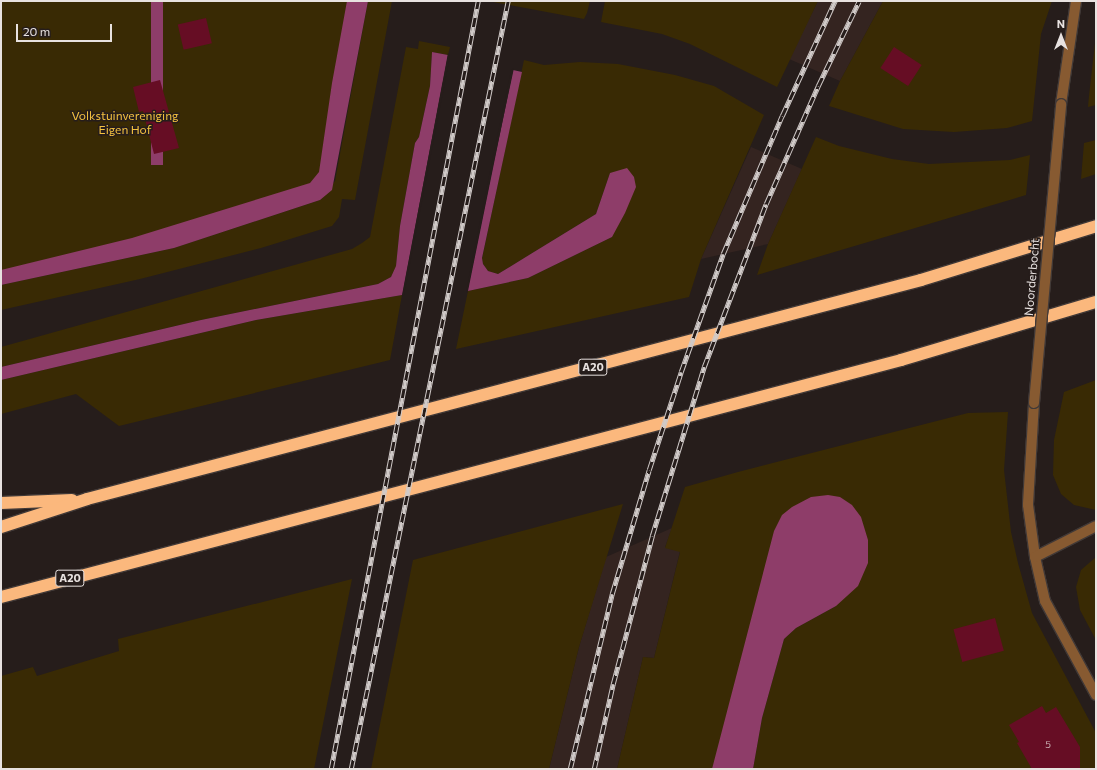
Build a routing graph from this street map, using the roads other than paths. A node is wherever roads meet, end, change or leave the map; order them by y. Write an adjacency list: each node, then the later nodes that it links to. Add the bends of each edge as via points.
1 (1076, 1): 8 (street, Noorderbocht, bridge, via 1061,104 1034,403 1028,505)
2 (1096, 226): 4 (highway, A20, via 921,280)
3 (1096, 302): 9 (highway, A20, via 894,362)
4 (87, 499): 5 (highway, A20); 7 (highway, A20)
5 (1, 503)
6 (1096, 526): 8 (street)
7 (1, 527)
8 (1035, 557): 10 (street, Noorderbocht, via 1045,601)
9 (1, 597)
10 (1096, 695)

